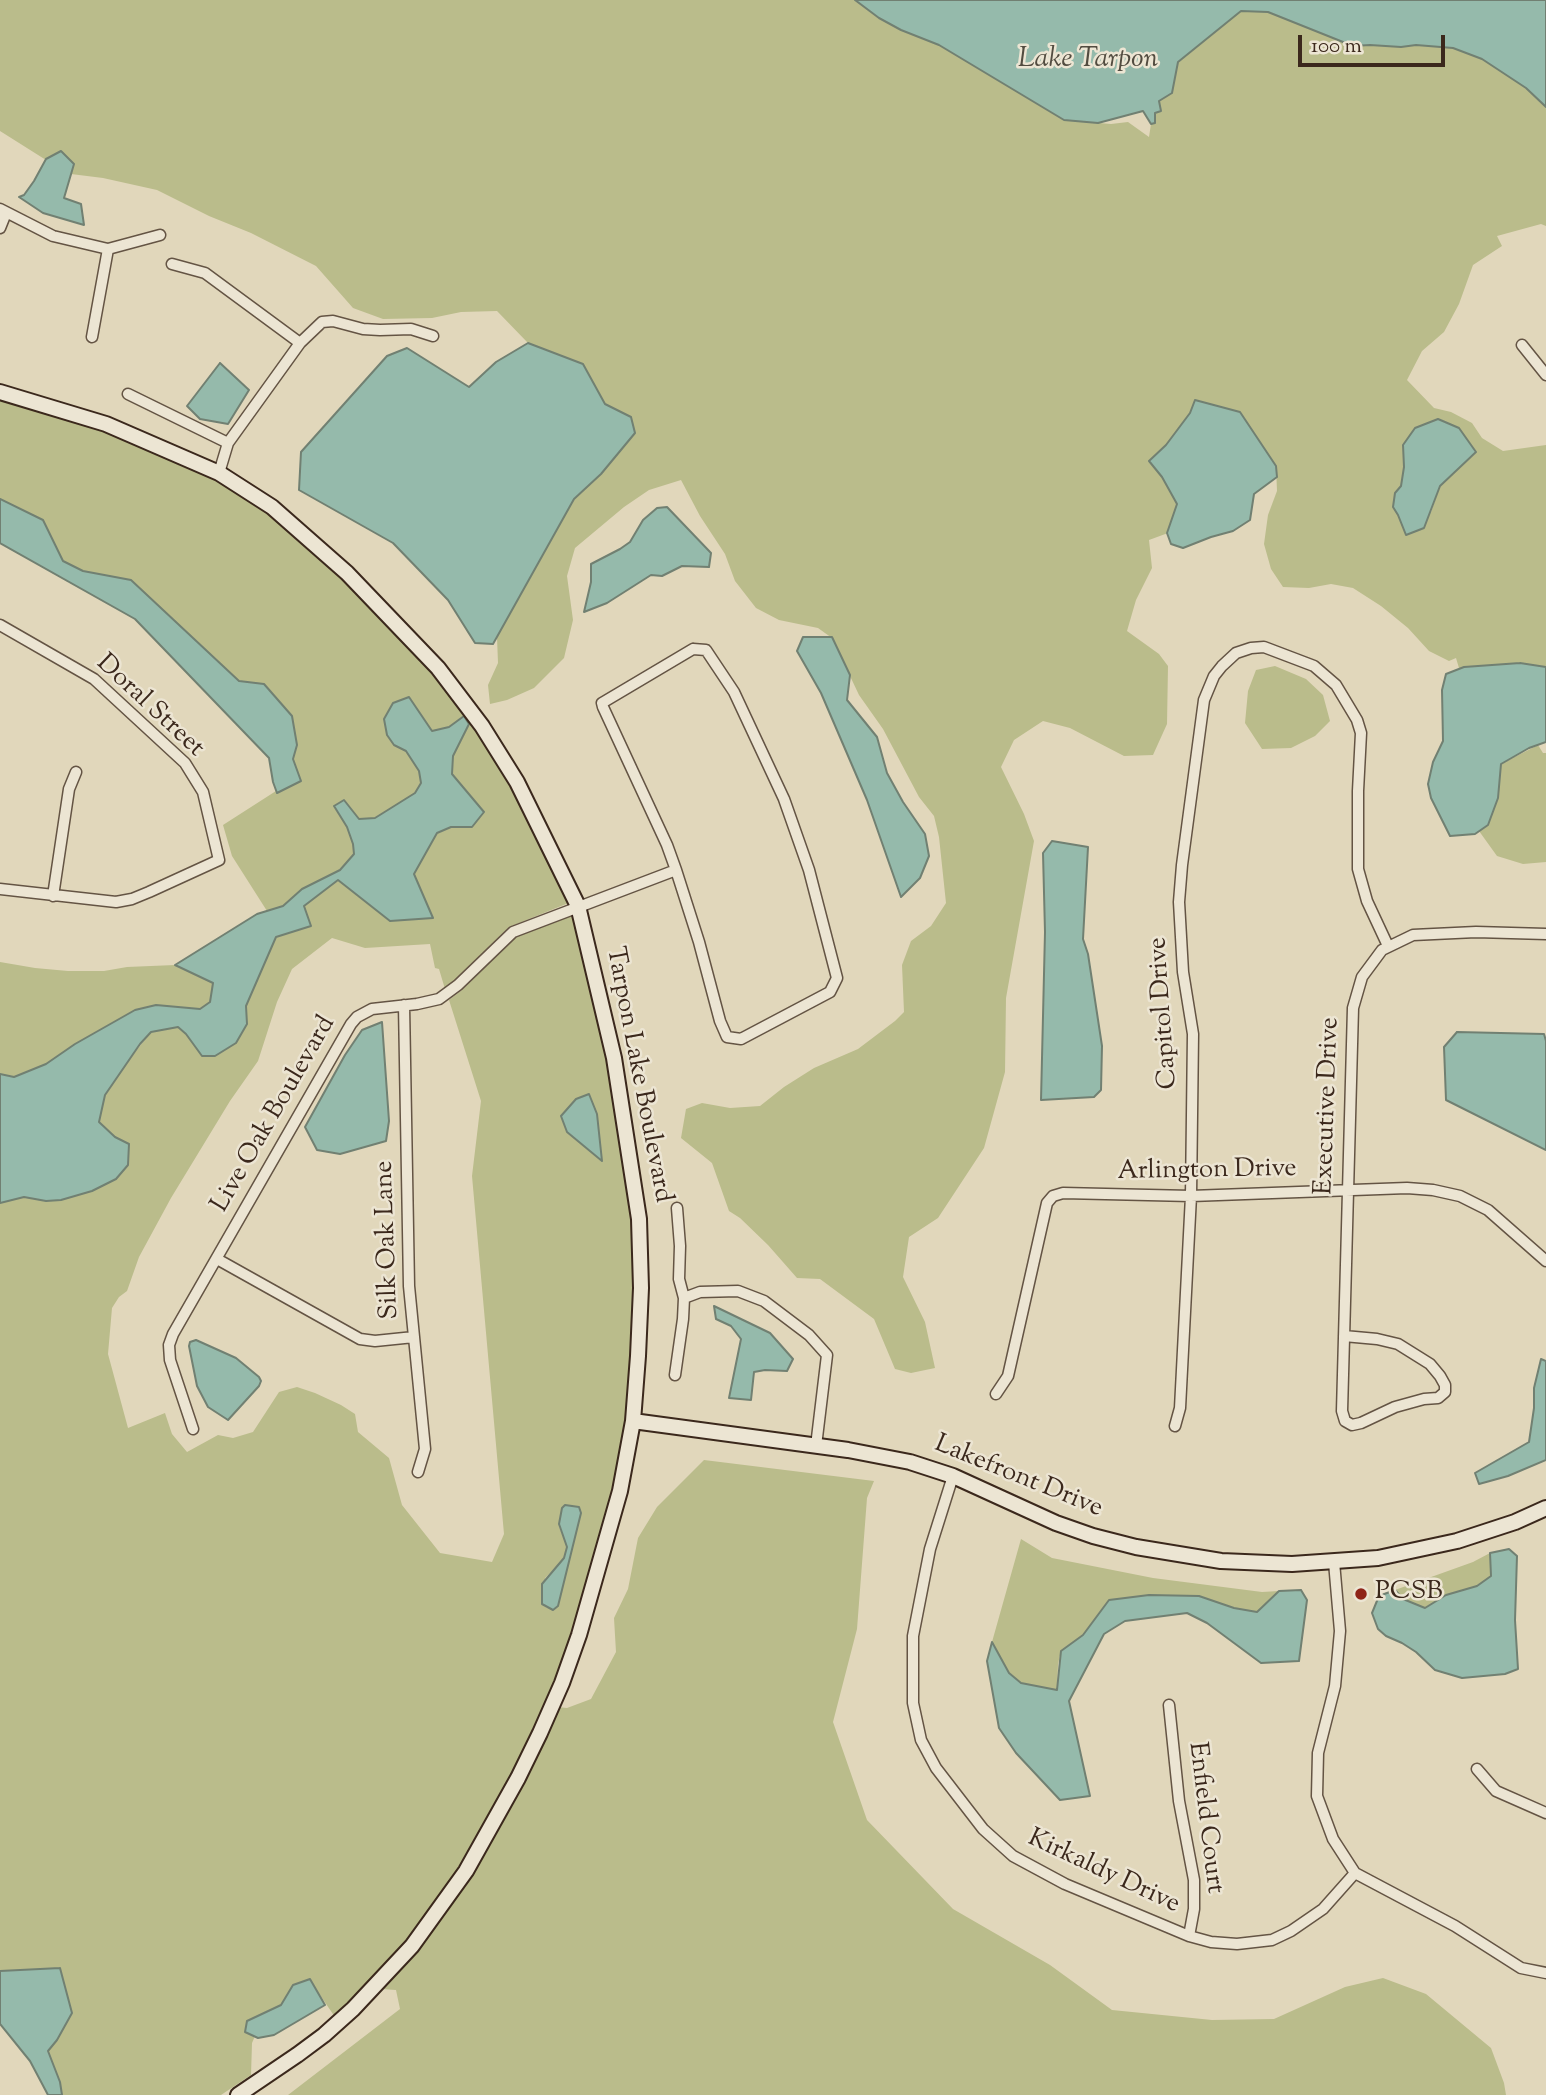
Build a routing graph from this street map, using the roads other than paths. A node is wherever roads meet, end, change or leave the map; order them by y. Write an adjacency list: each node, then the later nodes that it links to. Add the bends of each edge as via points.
1 (3, 211): 2 (street); 4 (street, via 53,236)
2 (0, 228)
3 (160, 235): 4 (street)
4 (108, 249): 7 (street)
5 (172, 264): 8 (street, via 205,273)
6 (433, 335): 8 (street, via 411,329 363,329 333,321 321,322)
7 (92, 337)
8 (300, 342): 13 (street)
9 (1522, 345): 10 (street)
10 (1546, 375)
11 (0, 392): 14 (street, Tarpon Lake Boulevard, via 106,424)
12 (128, 394): 13 (street)
13 (228, 443): 14 (street)
14 (219, 473): 20 (street, Tarpon Lake Boulevard, via 272,506 347,573 438,668 517,782)
15 (0, 625): 19 (street, Doral Street, via 94,679 185,763 203,792 219,860 132,899 116,902)
16 (76, 772): 19 (street, via 69,789)
17 (676, 870): 17 (street, via 602,704 693,649 706,650 734,692 784,799 809,870 837,978 830,992 741,1040 727,1037); 20 (street, Live Oak Boulevard)
18 (0, 889): 19 (street)
19 (53, 896)
20 (578, 906): 23 (street, Live Oak Boulevard, via 513,932 439,999); 34 (street, Tarpon Lake Boulevard, via 614,1058 639,1219 641,1288)
21 (1546, 934): 22 (street, Executive Drive, via 1413,935)
22 (1388, 946): 24 (street, Executive Drive, via 1362,977 1353,1008); 25 (street, Capitol Drive, via 1358,869 1361,733 1357,720 1336,685 1314,666 1264,647 1236,653 1214,676 1204,701 1182,864 1179,902 1193,1034)
23 (404, 1005): 27 (street, Live Oak Boulevard, via 372,1009 351,1024); 31 (street, Silk Oak Lane)
24 (1347, 1191): 25 (street, Arlington Drive); 28 (street, Arlington Drive, via 1406,1188 1454,1194 1488,1210); 30 (street, Executive Drive)
25 (1191, 1196): 33 (street, Arlington Drive, via 1053,1196 1007,1376); 35 (street, Capitol Drive, via 1180,1408)
26 (677, 1208): 29 (street, via 679,1279)
27 (217, 1259): 31 (street, via 360,1339); 36 (street, Live Oak Boulevard, via 169,1345)
28 (1546, 1261)
29 (684, 1298): 32 (street); 37 (street, via 700,1292 738,1291 764,1301 827,1355)
30 (1344, 1336): 30 (street, Executive Drive, via 1398,1344 1430,1364 1445,1392 1352,1425 1342,1411)
31 (414, 1337): 38 (street, Silk Oak Lane, via 425,1449)
32 (675, 1375)
33 (996, 1394)
34 (633, 1421): 37 (street, Lakefront Drive); 48 (street, Tarpon Lake Boulevard, via 620,1491 570,1659 540,1732 485,1838 444,1902 385,1977 324,2035)
35 (1175, 1426)
36 (193, 1429)
37 (816, 1446): 39 (street, Lakefront Drive, via 880,1455)
38 (418, 1472)
39 (953, 1476): 41 (street, Lakefront Drive, via 1056,1523 1136,1547 1240,1563); 46 (street, Kirkaldy Drive, via 930,1549 913,1636 913,1703 921,1740 936,1768 983,1829 1013,1856 1065,1884)
40 (1546, 1508): 41 (street, Lakefront Drive, via 1433,1547)
41 (1334, 1562): 45 (street, via 1340,1631 1335,1686 1318,1753 1317,1797 1333,1839)
42 (1169, 1705): 46 (street, Enfield Court, via 1179,1801 1194,1880)
43 (1476, 1769): 44 (street, via 1496,1791)
44 (1546, 1813)
45 (1355, 1873): 46 (street, Kirkaldy Drive, via 1323,1909 1272,1940 1237,1944); 47 (street, via 1455,1926 1521,1968)
46 (1189, 1936)
47 (1546, 1973)
48 (238, 2095)

